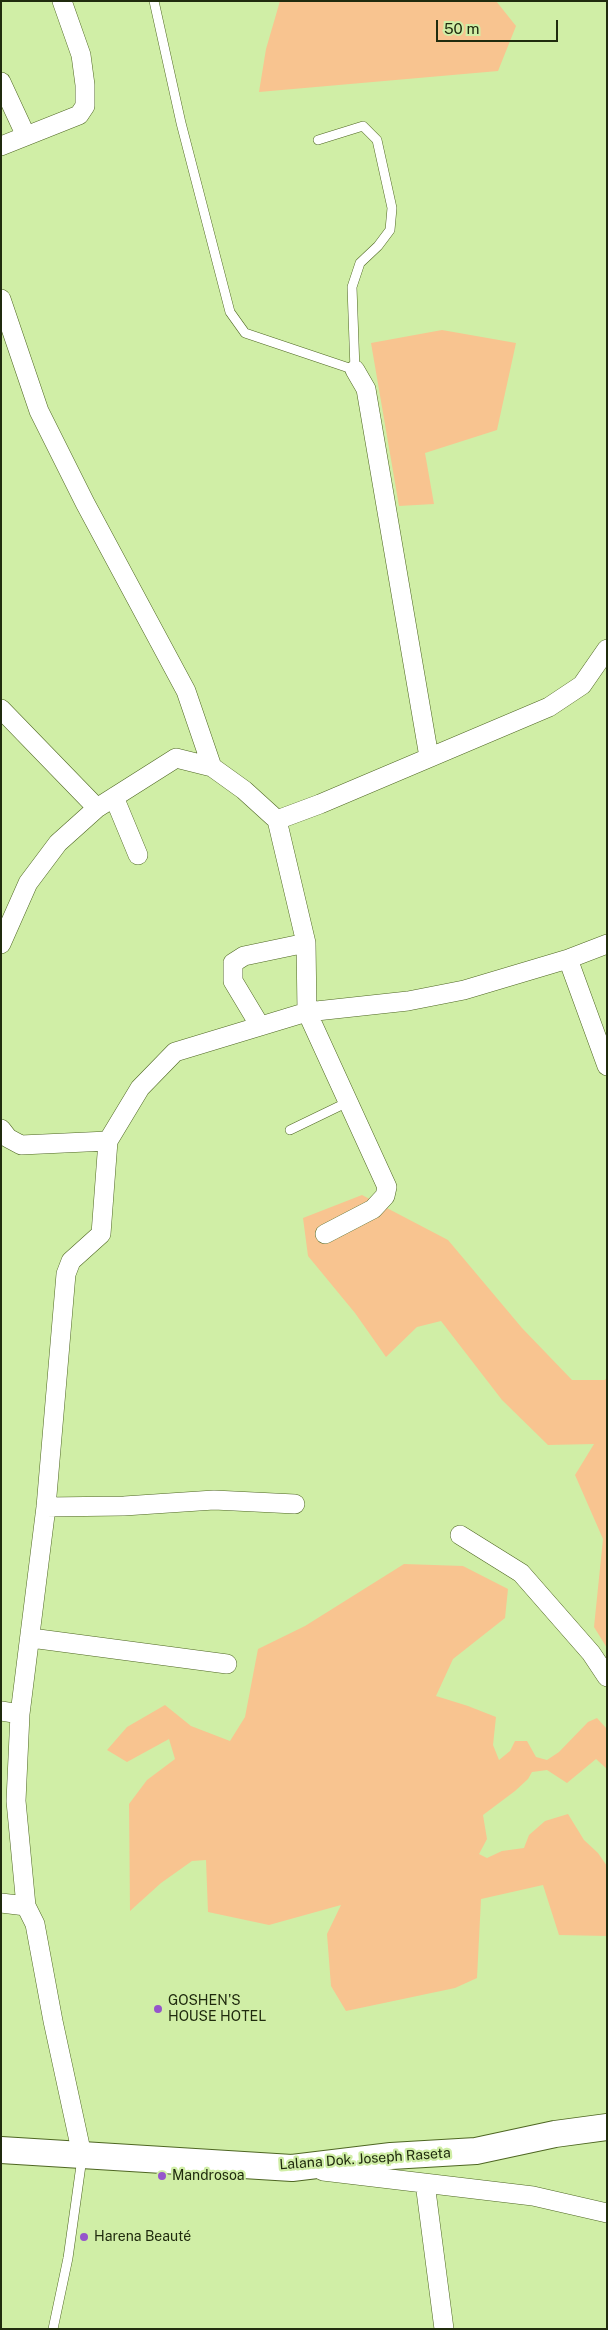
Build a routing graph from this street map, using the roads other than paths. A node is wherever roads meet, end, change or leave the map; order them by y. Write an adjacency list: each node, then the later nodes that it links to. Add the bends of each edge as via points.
1 (62, 1): 4 (street, via 81,55 85,106 79,115)
2 (154, 1): 8 (lane, via 183,132 230,312 245,333)
3 (1, 82): 4 (street)
4 (26, 136): 6 (street)
5 (318, 140): 8 (lane, via 363,126 377,140 392,208 390,230 360,263 352,287)
6 (1, 146)
7 (1, 299): 12 (street, via 39,411 186,691)
8 (355, 370): 11 (street, via 366,389)
9 (607, 649): 11 (street, via 582,685 549,707)
10 (1, 709): 14 (street)
11 (429, 757): 15 (street)
12 (212, 767): 13 (street, via 176,758); 15 (street)
13 (114, 797): 14 (street); 16 (street)
14 (97, 808): 18 (street, via 58,843 28,883)
15 (277, 820): 17 (street)
16 (138, 855)
17 (306, 943): 21 (street); 22 (street, via 244,956 233,963 233,981)
18 (1, 944)
19 (607, 944): 20 (street)
20 (568, 959): 21 (street, via 464,990 408,1001); 23 (street)
21 (307, 1012): 22 (street); 24 (street)
22 (260, 1026): 27 (street, via 175,1052 140,1088)
23 (607, 1066)
24 (348, 1102): 26 (lane); 28 (street, via 387,1187 385,1196 373,1210)
25 (1, 1129): 27 (street, via 8,1138 21,1145)
26 (290, 1130)
27 (108, 1140): 30 (street, via 101,1234 72,1261 66,1274)
28 (325, 1234)
29 (295, 1504): 30 (street, via 214,1500)
30 (46, 1507): 32 (street)
31 (460, 1535): 34 (street, via 521,1573 591,1653)
32 (31, 1638): 33 (street); 36 (street)
33 (227, 1664)
34 (607, 1677)
35 (1, 1711): 36 (street)
36 (20, 1714): 37 (street)
37 (9, 1801): 39 (street)
38 (1, 1903): 39 (street)
39 (26, 1906): 42 (street, via 35,1924)
40 (607, 2127): 43 (main road, Lalana Dok. Joseph Raseta, via 476,2151 390,2156)
41 (1, 2150): 42 (main road, Lalana Dok. Joseph Raseta)
42 (82, 2155): 43 (main road, Lalana Dok. Joseph Raseta); 46 (lane, via 68,2258)
43 (292, 2168): 44 (street)
44 (425, 2183): 45 (street, via 533,2196); 47 (street)
45 (607, 2213)
46 (53, 2329)
47 (444, 2329)

